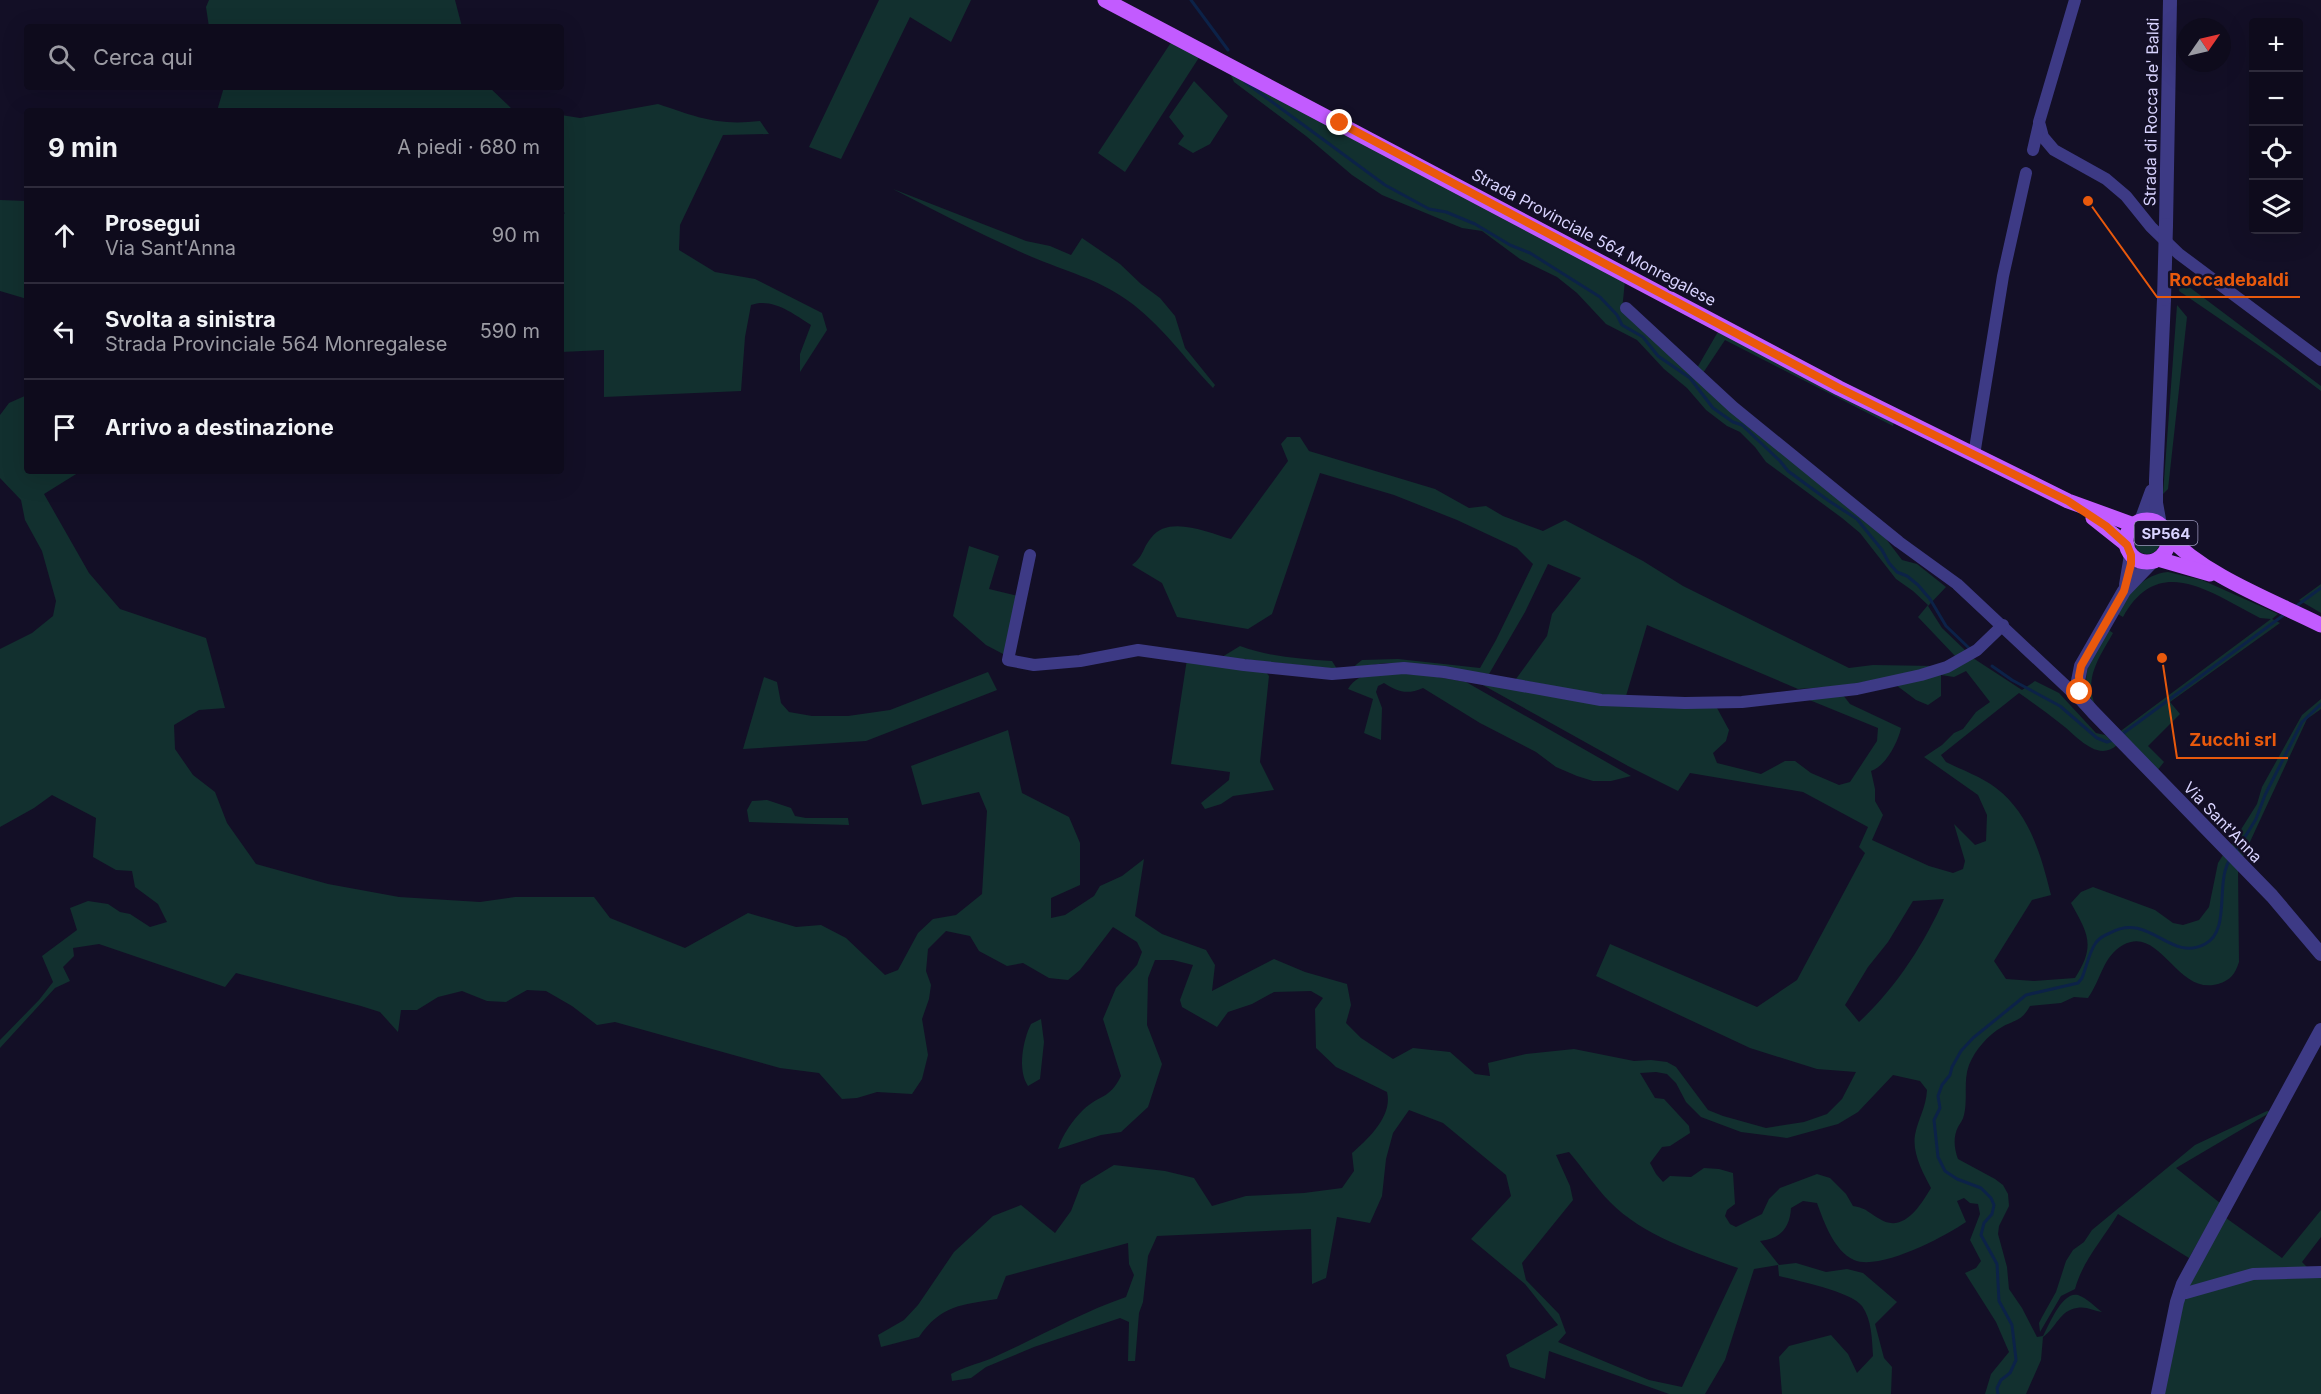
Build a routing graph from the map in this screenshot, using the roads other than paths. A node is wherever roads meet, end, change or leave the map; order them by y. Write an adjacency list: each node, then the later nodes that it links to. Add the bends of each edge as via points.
1 (1105, 0): 9 (main road, Strada Provinciale 564 Monregalese / SP564)
2 (2075, 0): 4 (street)
3 (2170, 0): 10 (street, Strada di Rocca de' Baldi, bridge)
4 (2039, 122): 5 (street); 8 (street, Strada di Rocca de' Baldi, via 2043,137 2055,150 2106,179 2179,254)
5 (2033, 150)
6 (2026, 173): 9 (street, via 2003,276)
7 (1626, 308): 19 (street, via 1733,407 1899,542 1958,584)
8 (2321, 360)
9 (1974, 455): 11 (main road, Strada Provinciale 564 Monregalese / SP564)
10 (2156, 480): 12 (street); 13 (street, via 2156,504)
11 (2068, 501): 12 (main road, Strada Provinciale 564 Monregalese / SP564); 14 (main road, Strada Provinciale 564 Monregalese / SP564, via 2106,526)
12 (2138, 523): 13 (main road, Strada Provinciale 564 Monregalese / SP564, via 2155,522); 14 (main road, SP564, via 2128,534)
13 (2164, 530): 16 (main road, SP564, via 2167,549); 17 (main road, Strada Provinciale 564 Monregalese / SP564, via 2179,548)
14 (2129, 550): 16 (main road, Strada Provinciale 564 Monregalese / SP564, via 2141,561); 18 (street, Via Sant'Anna, via 2129,577)
15 (1030, 555): 19 (street, via 1008,660 1034,665 1138,650 1332,674 1404,668 1434,671 1601,700 1742,702 1857,688 1921,675 1947,667 1977,650)
16 (2155, 560): 17 (main road, Strada Provinciale 564 Monregalese / SP564); 18 (street, Via Sant'Anna)
17 (2228, 579): 20 (main road, Strada Provinciale 564 Monregalese / SP564)
18 (2124, 591): 21 (street, Via Sant'Anna, via 2079,671 2079,687)
19 (2003, 625): 21 (street)
20 (2321, 625)
21 (2087, 706): 22 (street, Via Sant'Anna, via 2272,896)
22 (2321, 954)
23 (2321, 1030): 25 (street)
24 (2321, 1272): 25 (street, via 2253,1274)
25 (2179, 1293): 26 (street)
26 (2158, 1394)

